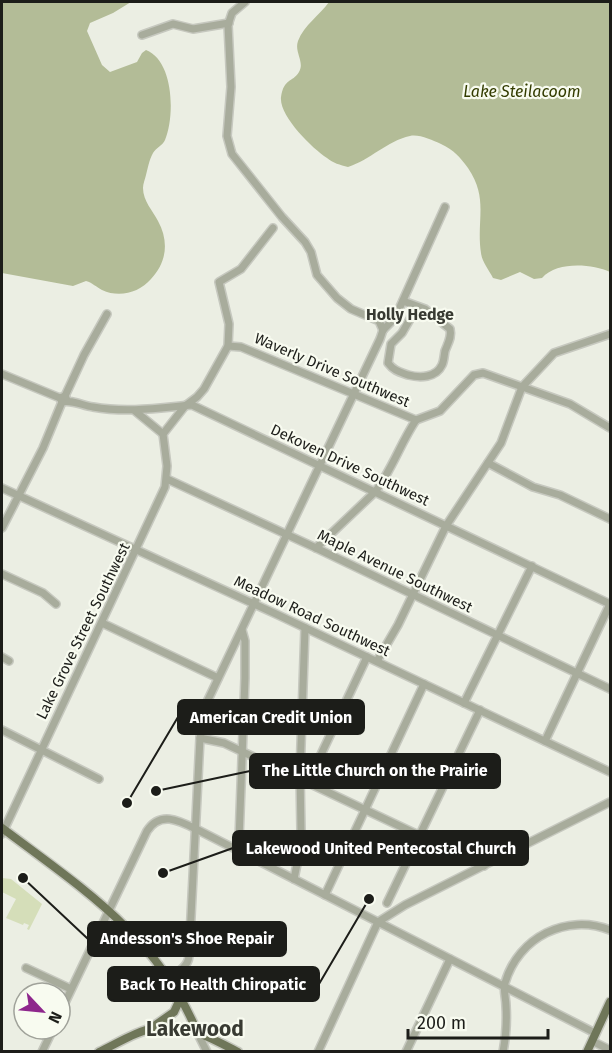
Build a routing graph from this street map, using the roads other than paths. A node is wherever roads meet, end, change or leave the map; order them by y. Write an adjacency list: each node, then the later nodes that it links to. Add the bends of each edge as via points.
1 (245, 2): 2 (street, via 232,13)
2 (229, 23): 3 (street, via 194,29 173,24); 9 (street, via 231,87 227,136 232,154 309,248 322,282 345,306 380,321)
3 (142, 35)
4 (445, 207): 6 (street)
5 (273, 228): 11 (street, via 241,269 219,282 229,324)
6 (403, 303): 7 (street); 9 (street)
7 (416, 308): 7 (street, via 425,309 444,322 452,336 439,370 425,377 399,372 388,363 391,344)
8 (107, 314): 15 (street)
9 (383, 330): 14 (street)
10 (610, 334): 13 (street, via 554,353)
11 (228, 346): 14 (street, Waverly Drive Southwest, via 241,347); 16 (street, via 204,389)
12 (2, 374): 15 (street, Dekoven Drive Southwest)
13 (522, 387): 18 (street, Waverly Drive Southwest, via 475,374 440,411); 19 (street, Waverly Drive Southwest, via 570,404); 21 (street, via 506,433)
14 (353, 395): 18 (street, Waverly Drive Southwest); 22 (street)
15 (64, 399): 17 (street, Dekoven Drive Southwest, via 94,408); 26 (street)
16 (185, 406): 17 (street, Dekoven Drive Southwest); 20 (street); 22 (street, Dekoven Drive Southwest, via 192,405)
17 (134, 411): 20 (street)
18 (416, 420): 25 (street)
19 (610, 428)
20 (163, 434): 23 (street, Lake Grove Street Southwest)
21 (488, 463): 27 (street, via 533,487); 28 (street)
22 (320, 465): 25 (street, Dekoven Drive Southwest); 30 (street)
23 (167, 479): 30 (street, Maple Avenue Southwest); 32 (street, Lake Grove Street Southwest)
24 (2, 488): 26 (street, Meadow Road Southwest)
25 (375, 492): 28 (street, Dekoven Drive Southwest); 31 (street)
26 (17, 495): 29 (street); 32 (street, Meadow Road Southwest)
27 (610, 519)
28 (446, 526): 33 (street, Dekoven Drive Southwest); 35 (street)
29 (2, 528)
30 (288, 535): 31 (street, Maple Avenue Southwest); 36 (street)
31 (315, 548): 35 (street, Maple Avenue Southwest)
32 (137, 549): 36 (street, Meadow Road Southwest); 39 (street, Lake Grove Street Southwest)
33 (532, 566): 38 (street, Dekoven Drive Southwest); 42 (street)
34 (2, 574): 37 (street, via 43,593)
35 (414, 594): 42 (street, Maple Avenue Southwest); 46 (street)
36 (254, 603): 40 (street, Meadow Road Southwest); 41 (street)
37 (56, 604)
38 (610, 604): 47 (street)
39 (102, 623): 48 (street); 56 (street, Lake Grove Street Southwest)
40 (305, 628): 44 (street, Meadow Road Southwest); 60 (street)
41 (242, 630): 48 (street); 57 (street, via 245,678)
42 (499, 636): 47 (street, Maple Avenue Southwest); 51 (street)
43 (2, 657): 45 (street)
44 (367, 657): 46 (street, Meadow Road Southwest); 60 (street, via 317,763)
45 (9, 661)
46 (377, 661): 49 (street, Meadow Road Southwest)
47 (578, 673): 50 (street, Maple Avenue Southwest); 55 (street)
48 (218, 678): 54 (street, via 207,704)
49 (424, 684): 51 (street, Meadow Road Southwest); 62 (street)
50 (610, 689)
51 (464, 703): 52 (street, Meadow Road Southwest)
52 (480, 710): 55 (street, Meadow Road Southwest); 65 (street)
53 (2, 730): 56 (street)
54 (200, 738): 57 (street); 63 (street)
55 (545, 741): 58 (street, Meadow Road Southwest)
56 (41, 750): 59 (street); 64 (street, Lake Grove Street Southwest)
57 (241, 752): 60 (street); 67 (street)
58 (610, 772)
59 (99, 779)
60 (302, 780): 62 (street); 70 (street)
61 (610, 802): 69 (street)
62 (364, 810): 65 (street); 71 (street)
63 (196, 829): 66 (street); 68 (street); 73 (street, via 172,818 154,823)
64 (2, 831): 73 (main road)
65 (421, 837): 69 (street); 72 (street)
66 (213, 838): 68 (street); 70 (street)
67 (239, 840)
68 (195, 845): 78 (street, via 189,962)
69 (484, 866): 74 (street)
70 (294, 879): 71 (street)
71 (325, 895): 74 (street)
72 (387, 903)
73 (110, 911): 78 (main road); 81 (street)
74 (378, 922): 76 (street); 91 (street)
75 (610, 930): 80 (street, via 580,924 549,930 522,954)
76 (450, 959): 80 (street); 92 (street)
77 (26, 968): 79 (street)
78 (169, 978): 82 (main road)
79 (54, 981)
80 (504, 986): 86 (street); 93 (street)
81 (72, 987)
82 (181, 996): 84 (main road, via 174,1012); 85 (main road)
83 (610, 1002): 86 (main road)
84 (146, 1030): 85 (main road, via 172,1026); 88 (main road)
85 (198, 1034): 89 (street); 90 (main road)
86 (594, 1037): 87 (street); 94 (main road)
87 (610, 1050)
88 (99, 1052)
89 (207, 1052)
90 (238, 1052)
91 (318, 1052)
92 (406, 1052)
93 (503, 1052)
94 (587, 1052)

